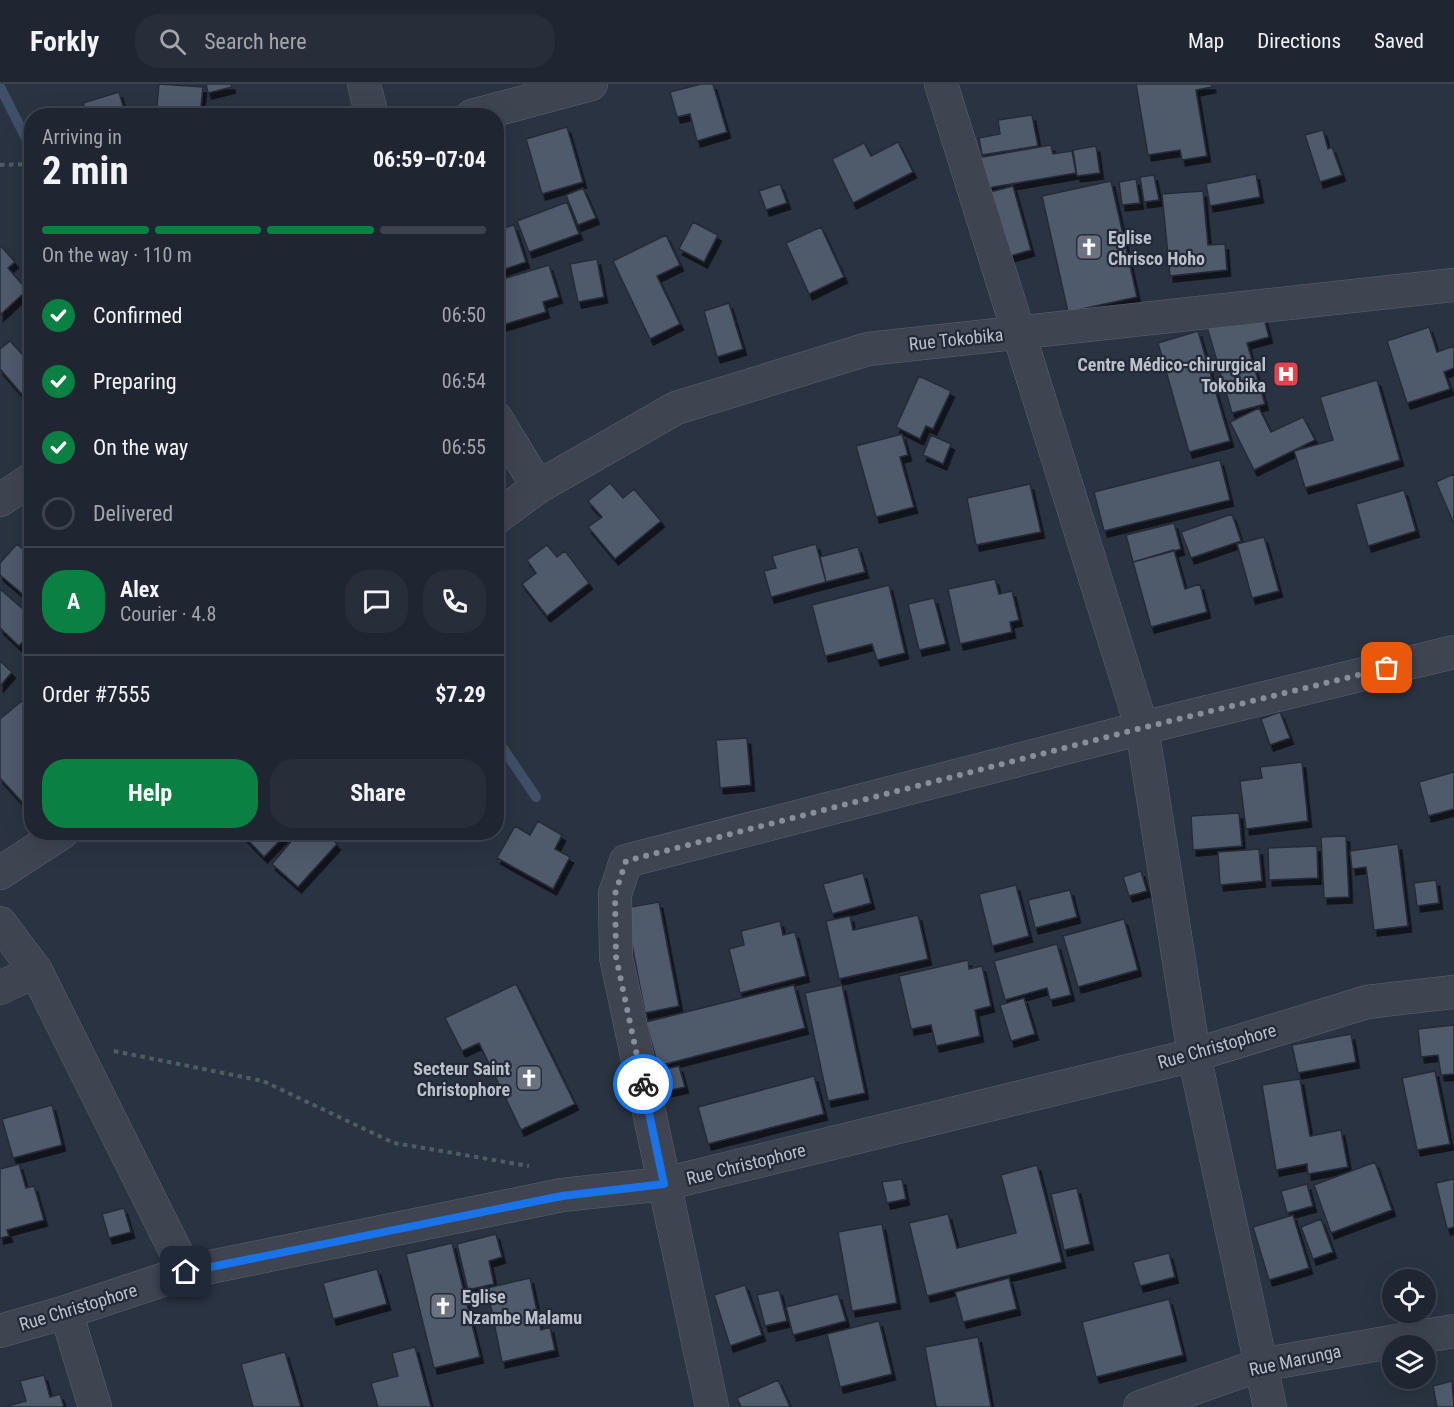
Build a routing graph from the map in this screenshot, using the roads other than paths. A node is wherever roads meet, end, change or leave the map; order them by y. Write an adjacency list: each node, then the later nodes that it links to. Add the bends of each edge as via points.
1 (364, 84): 4 (street)
2 (591, 84): 5 (street)
3 (941, 84): 7 (street)
4 (370, 108)
5 (502, 108)
6 (1454, 285): 7 (street, Rue Tokobika)
7 (1020, 332): 10 (street, Rue Tokobika, via 868,349 676,408); 14 (street)
8 (504, 431): 10 (street)
9 (24, 484): 11 (street)
10 (538, 487): 12 (street, Rue Tokobika)
11 (0, 500)
12 (504, 512)
13 (1454, 652): 14 (street)
14 (1142, 728): 21 (street); 22 (street, via 626,861 615,894 616,957)
15 (51, 840): 16 (street)
16 (0, 873)
17 (0, 923): 18 (street)
18 (36, 971): 19 (street); 23 (street)
19 (0, 988)
20 (1454, 992): 21 (street, Rue Christophore, via 1367,1002)
21 (1194, 1055): 22 (street, Rue Christophore); 27 (street)
22 (664, 1184): 23 (street, Rue Christophore, via 562,1196); 29 (street)
23 (186, 1272): 24 (street, Rue Christophore)
24 (66, 1312): 25 (street, Rue Christophore); 28 (street)
25 (0, 1331)
26 (1454, 1331): 27 (street, Rue Marunga)
27 (1260, 1365): 30 (street, Rue Marunga); 31 (street)
28 (95, 1407)
29 (712, 1407)
30 (1140, 1407)
31 (1270, 1407)

